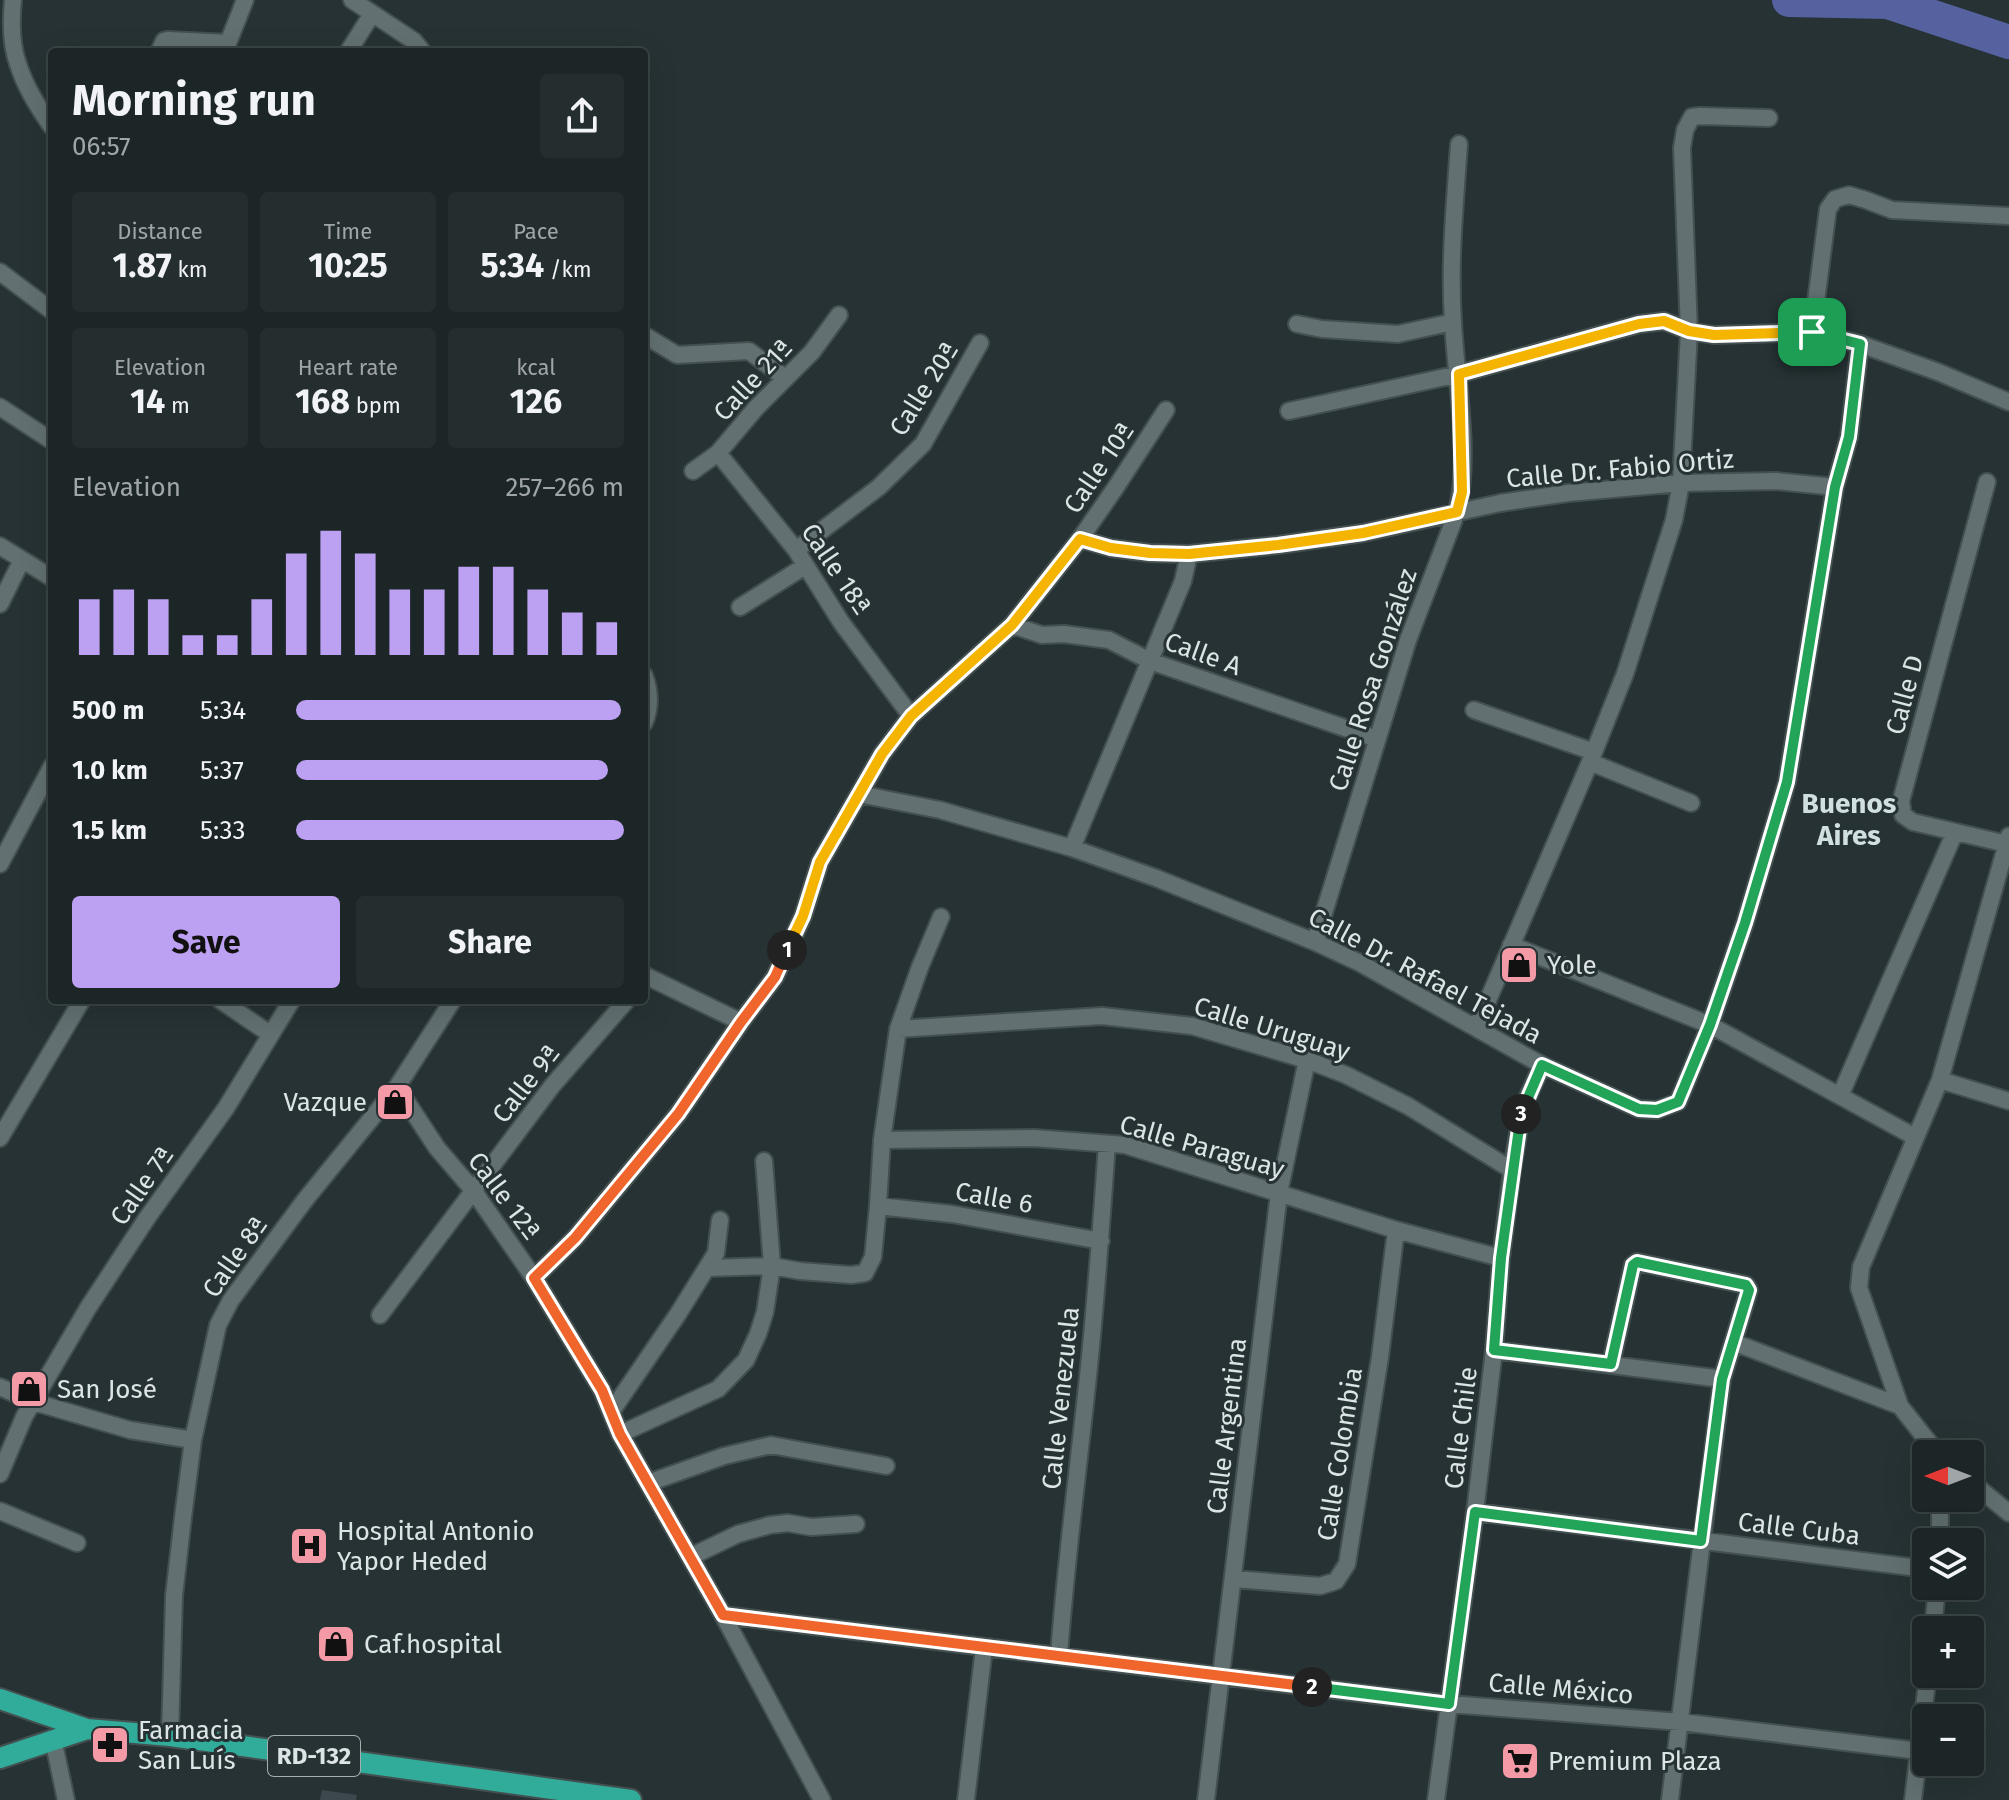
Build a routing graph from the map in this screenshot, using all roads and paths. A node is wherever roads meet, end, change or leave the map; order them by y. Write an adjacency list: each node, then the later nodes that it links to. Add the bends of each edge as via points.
1 (13, 0): 9 (street, via 17,63)
2 (245, 0): 5 (street, via 228,43 168,40)
3 (352, 0): 4 (street)
4 (372, 14): 6 (street); 7 (street)
5 (161, 48)
6 (351, 48)
7 (420, 48)
8 (1769, 118): 17 (street, via 1692,117 1685,130)
9 (48, 121)
10 (1459, 144): 15 (street, Calle Rosa González)
11 (2009, 216): 18 (street, via 1892,210 1849,195 1835,199 1828,209)
12 (0, 272): 13 (street)
13 (48, 308)
14 (839, 315): 23 (street, Calle 21ª)
15 (1453, 322): 16 (street, via 1398,334); 22 (street, Calle Rosa González)
16 (1297, 324)
17 (1689, 331): 18 (street); 22 (street, via 1664,321 1639,324); 32 (street)
18 (1812, 332): 21 (street)
19 (648, 337): 23 (street, via 677,355 749,351)
20 (980, 343): 37 (street, Calle 20ª, via 923,444 879,487)
21 (1860, 344): 24 (street); 33 (street, Calle Dr. Rafael Tejada, via 1849,437)
22 (1459, 374): 27 (street); 34 (street, Calle Rosa González, via 1462,492)
23 (785, 378): 29 (street, Calle 21ª)
24 (2009, 402)
25 (0, 407): 28 (street)
26 (1166, 410): 35 (street, Calle 10ª)
27 (1289, 411)
28 (48, 438)
29 (718, 453): 30 (street, Calle 21ª); 37 (street, Calle 18ª)
30 (693, 471)
31 (1987, 482): 55 (street, Calle D, via 1901,801 1903,815 1913,822)
32 (1681, 483): 33 (street, Calle Dr. Fabio Ortiz, via 1776,481); 34 (street, Calle Dr. Fabio Ortiz, via 1568,493); 51 (street, via 1625,674)
33 (1835, 487): 69 (street, Calle Dr. Rafael Tejada, via 1787,782)
34 (1457, 512): 38 (street, Calle Dr. Fabio Ortiz, via 1363,533); 50 (street, Calle Rosa González)
35 (1080, 539): 38 (street, Calle Dr. Fabio Ortiz, via 1111,548); 44 (street, Calle 10ª)
36 (0, 546): 39 (street)
37 (796, 550): 40 (street, Calle 18ª)
38 (1189, 554): 45 (street)
39 (22, 560): 41 (street); 42 (street)
40 (805, 566): 43 (street); 49 (street, Calle 18ª)
41 (48, 576)
42 (0, 604)
43 (740, 607)
44 (1012, 625): 45 (street, Calle A, via 1042,635 1109,640); 49 (street, Calle 10ª)
45 (1150, 661): 50 (street, Calle A); 57 (street)
46 (648, 685): 48 (street)
47 (1474, 710): 51 (street)
48 (648, 713)
49 (911, 716): 53 (street, Calle 10ª)
50 (1377, 739): 60 (street, Calle Rosa González)
51 (1592, 757): 54 (street); 61 (street)
52 (48, 774): 58 (street)
53 (859, 794): 57 (street, Calle Dr. Rafael Tejada, via 940,810); 68 (street, Calle 10ª, via 820,862 775,977)
54 (1691, 803)
55 (1955, 832): 56 (street, Calle D); 77 (street)
56 (2008, 840): 75 (street)
57 (1072, 848): 60 (street, Calle Dr. Rafael Tejada)
58 (0, 864)
59 (941, 917): 71 (street)
60 (1315, 942): 70 (street, Calle Dr. Rafael Tejada)
61 (1511, 945): 69 (street); 70 (street)
62 (648, 978): 68 (street)
63 (80, 1004): 80 (street)
64 (226, 1004): 72 (street)
65 (289, 1004): 72 (street, Calle 7ª)
66 (450, 1004): 76 (street, Calle 8ª)
67 (624, 1004): 85 (street, Calle 9ª, via 552,1086)
68 (741, 1022): 94 (street, Calle 10ª, via 678,1114 575,1238)
69 (1710, 1025): 74 (street, Calle Dr. Rafael Tejada, via 1678,1102 1657,1110 1639,1109); 77 (street)
70 (1476, 1028): 74 (street, Calle Dr. Rafael Tejada)
71 (898, 1029): 73 (street, Calle Uruguay, via 1102,1016 1192,1026); 81 (street)
72 (270, 1034): 101 (street, Calle 7ª, via 226,1108 88,1308)
73 (1307, 1060): 84 (street, Calle Uruguay, via 1408,1106); 86 (street, Calle Argentina)
74 (1542, 1065): 84 (street, Calle Chile, via 1522,1110)
75 (1940, 1080): 78 (street); 79 (street)
76 (397, 1087): 85 (street, Calle 12ª, via 437,1148); 105 (street, Calle 8ª, via 231,1300 218,1325)
77 (1840, 1096): 79 (street)
78 (2009, 1101)
79 (1915, 1137): 102 (street, via 1861,1267 1859,1288)
80 (0, 1138)
81 (882, 1140): 82 (street, Calle Paraguay, via 1034,1138); 87 (street)
82 (1107, 1144): 86 (street, Calle Paraguay); 90 (street, Calle Venezuela)
83 (764, 1161): 92 (street)
84 (1512, 1170): 91 (street, Calle Chile)
85 (473, 1190): 94 (street, Calle 12ª); 95 (street, Calle 9ª)
86 (1279, 1193): 89 (street, Calle Paraguay); 119 (street, Calle Argentina)
87 (878, 1206): 90 (street, Calle 6); 92 (street, via 873,1257 865,1273)
88 (720, 1220): 93 (street, via 716,1253)
89 (1396, 1230): 91 (street, Calle Paraguay); 119 (street, Calle Colombia, via 1347,1564 1336,1581 1320,1586)
90 (1101, 1241): 122 (street, Calle Venezuela)
91 (1501, 1258): 97 (street, Calle Chile)
92 (772, 1266): 93 (street); 104 (street, via 765,1312 746,1360 718,1389)
93 (707, 1268): 103 (street)
94 (534, 1278): 103 (street, Calle 12ª)
95 (380, 1315)
96 (1733, 1342): 98 (street, via 1749,1295 1746,1285 1637,1262); 99 (street); 102 (street)
97 (1494, 1350): 98 (street); 112 (street, Calle Chile)
98 (1611, 1364): 99 (street)
99 (1722, 1379): 115 (street)
100 (0, 1387): 101 (street)
101 (34, 1402): 105 (street, via 130,1430); 108 (street, Calle 7ª)
102 (1900, 1406): 106 (street)
103 (611, 1412): 104 (street, Calle 12ª)
104 (620, 1434): 109 (street, Calle 12ª)
105 (193, 1440): 128 (street, Calle 8ª, via 174,1596)
106 (1927, 1440)
107 (886, 1466): 109 (street, via 771,1445)
108 (0, 1474)
109 (648, 1483): 117 (street, Calle 12ª)
110 (1984, 1492): 113 (street)
111 (0, 1511): 116 (street)
112 (1475, 1512): 115 (street, Calle Cuba); 125 (street, Calle Chile)
113 (2009, 1513)
114 (856, 1524): 117 (street, via 770,1525)
115 (1701, 1541): 118 (street, Calle Cuba); 126 (street)
116 (77, 1543)
117 (690, 1557): 120 (street, Calle 12ª)
118 (1912, 1567)
119 (1234, 1579): 123 (street, Calle Argentina)
120 (723, 1615): 121 (street, Calle México); 136 (street, Calle 12ª)
121 (984, 1648): 122 (street, Calle México); 137 (street)
122 (1059, 1656): 123 (street, Calle México)
123 (1221, 1676): 125 (street, Calle México); 138 (street, Calle Argentina)
124 (0, 1699): 127 (main road)
125 (1449, 1704): 126 (street, Calle México); 139 (street, Calle Chile)
126 (1681, 1722): 130 (street, Calle México); 140 (street)
127 (87, 1729): 128 (main road, RD-132); 129 (main road, RD-132)
128 (170, 1736): 133 (main road, RD-132)
129 (53, 1739): 131 (main road, RD-132); 134 (street)
130 (1912, 1750)
131 (0, 1758)
132 (1916, 1776): 141 (street)
133 (581, 1797): 135 (main road, RD-132)
134 (66, 1800)
135 (631, 1800)
136 (822, 1800)
137 (966, 1800)
138 (1206, 1800)
139 (1436, 1800)
140 (1670, 1800)
141 (1913, 1800)

